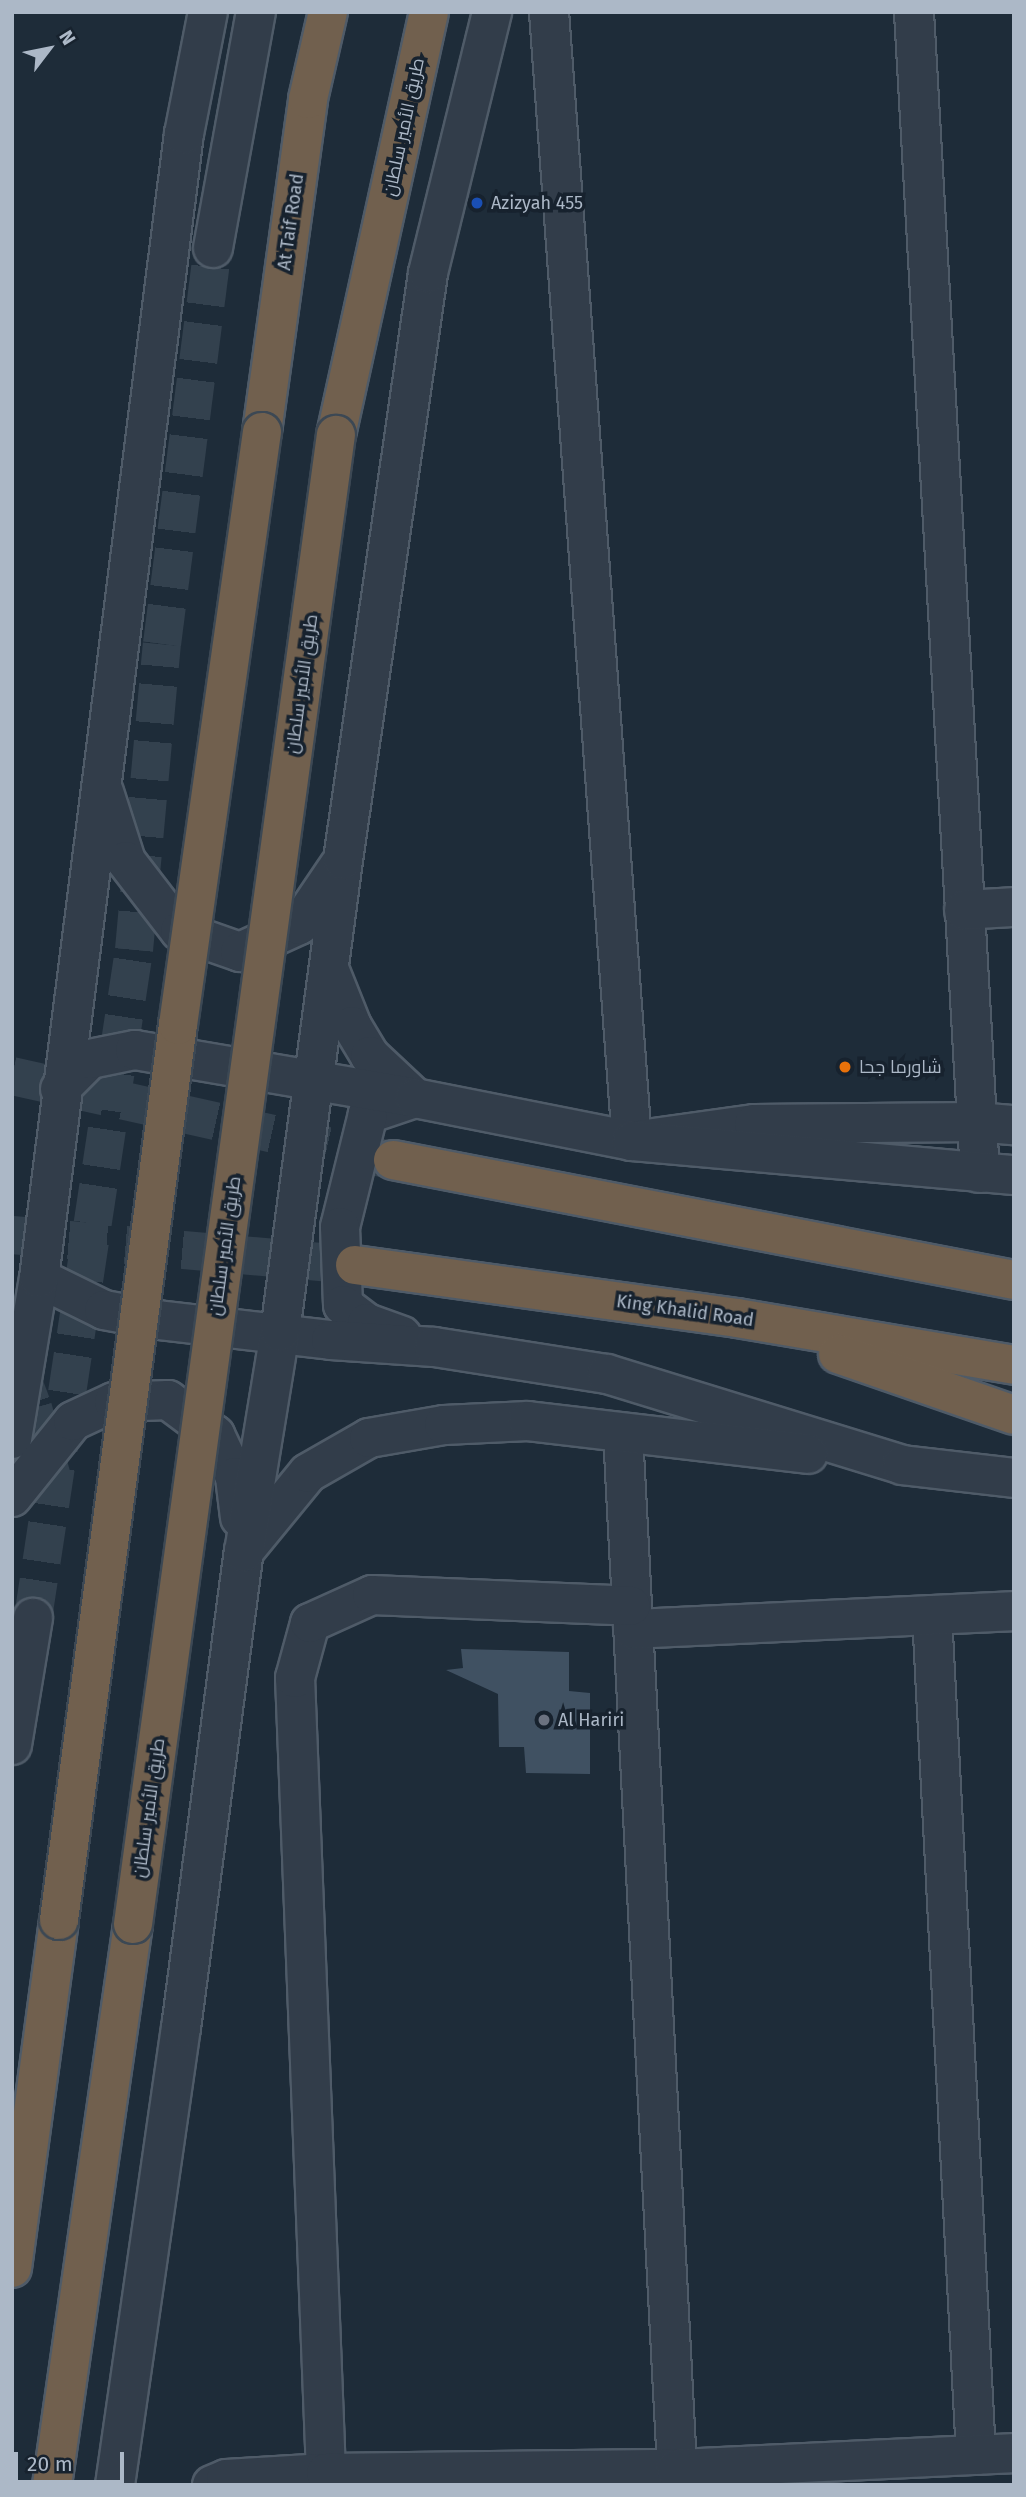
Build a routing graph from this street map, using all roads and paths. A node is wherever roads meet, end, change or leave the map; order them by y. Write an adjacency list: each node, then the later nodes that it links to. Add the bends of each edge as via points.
1 (208, 12): 9 (street, via 182,148)
2 (256, 12): 8 (street)
3 (328, 12): 42 (highway, At Taif Road, bridge, via 308,99 178,1025)
4 (429, 12): 47 (highway, طريق الأمير سلطان, bridge, via 336,435)
5 (492, 12): 10 (street, via 428,273)
6 (549, 12): 18 (street)
7 (914, 12): 12 (street)
8 (213, 248)
9 (101, 780): 10 (street, via 126,861 180,931 240,952 299,925); 15 (street)
10 (343, 860): 13 (street)
11 (1014, 907): 12 (street)
12 (964, 910): 17 (street)
13 (329, 969): 14 (street); 16 (street, via 370,1056)
14 (313, 1080): 15 (street, via 135,1050 90,1059); 16 (street); 27 (street)
15 (61, 1089): 24 (street)
16 (415, 1098): 18 (street); 28 (street, via 368,1114 340,1227 342,1305 368,1323)
17 (995, 1124): 18 (street, via 754,1124); 20 (street)
18 (632, 1141): 20 (street)
19 (393, 1160): 23 (highway)
20 (997, 1174)
21 (1014, 1260): 23 (highway)
22 (355, 1265): 26 (highway, King Khalid Road)
23 (940, 1265): 25 (highway)
24 (39, 1278): 27 (street, via 104,1310); 32 (street)
25 (1014, 1280)
26 (737, 1318): 29 (highway, King Khalid Road); 30 (highway)
27 (280, 1332): 28 (street); 36 (street)
28 (434, 1347): 33 (street, via 607,1374)
29 (1014, 1365)
30 (1014, 1415)
31 (622, 1433): 33 (street); 36 (street, via 528,1421 444,1425 369,1438 307,1473); 40 (street)
32 (12, 1439)
33 (902, 1465): 34 (street)
34 (1014, 1478)
35 (12, 1497): 36 (street, via 73,1421 114,1402 168,1400 215,1435 235,1477)
36 (244, 1552): 48 (street)
37 (1014, 1611): 38 (street)
38 (932, 1615): 40 (street); 44 (street)
39 (33, 1618): 41 (street)
40 (632, 1618): 45 (street, via 372,1595 310,1623 295,1678); 46 (street)
41 (12, 1745)
42 (12, 2268)
43 (1014, 2453): 44 (street)
44 (976, 2455): 46 (street)
45 (326, 2473): 46 (street); 49 (street, via 226,2479)
46 (677, 2477)
47 (52, 2485)
48 (115, 2485)
49 (212, 2485)

